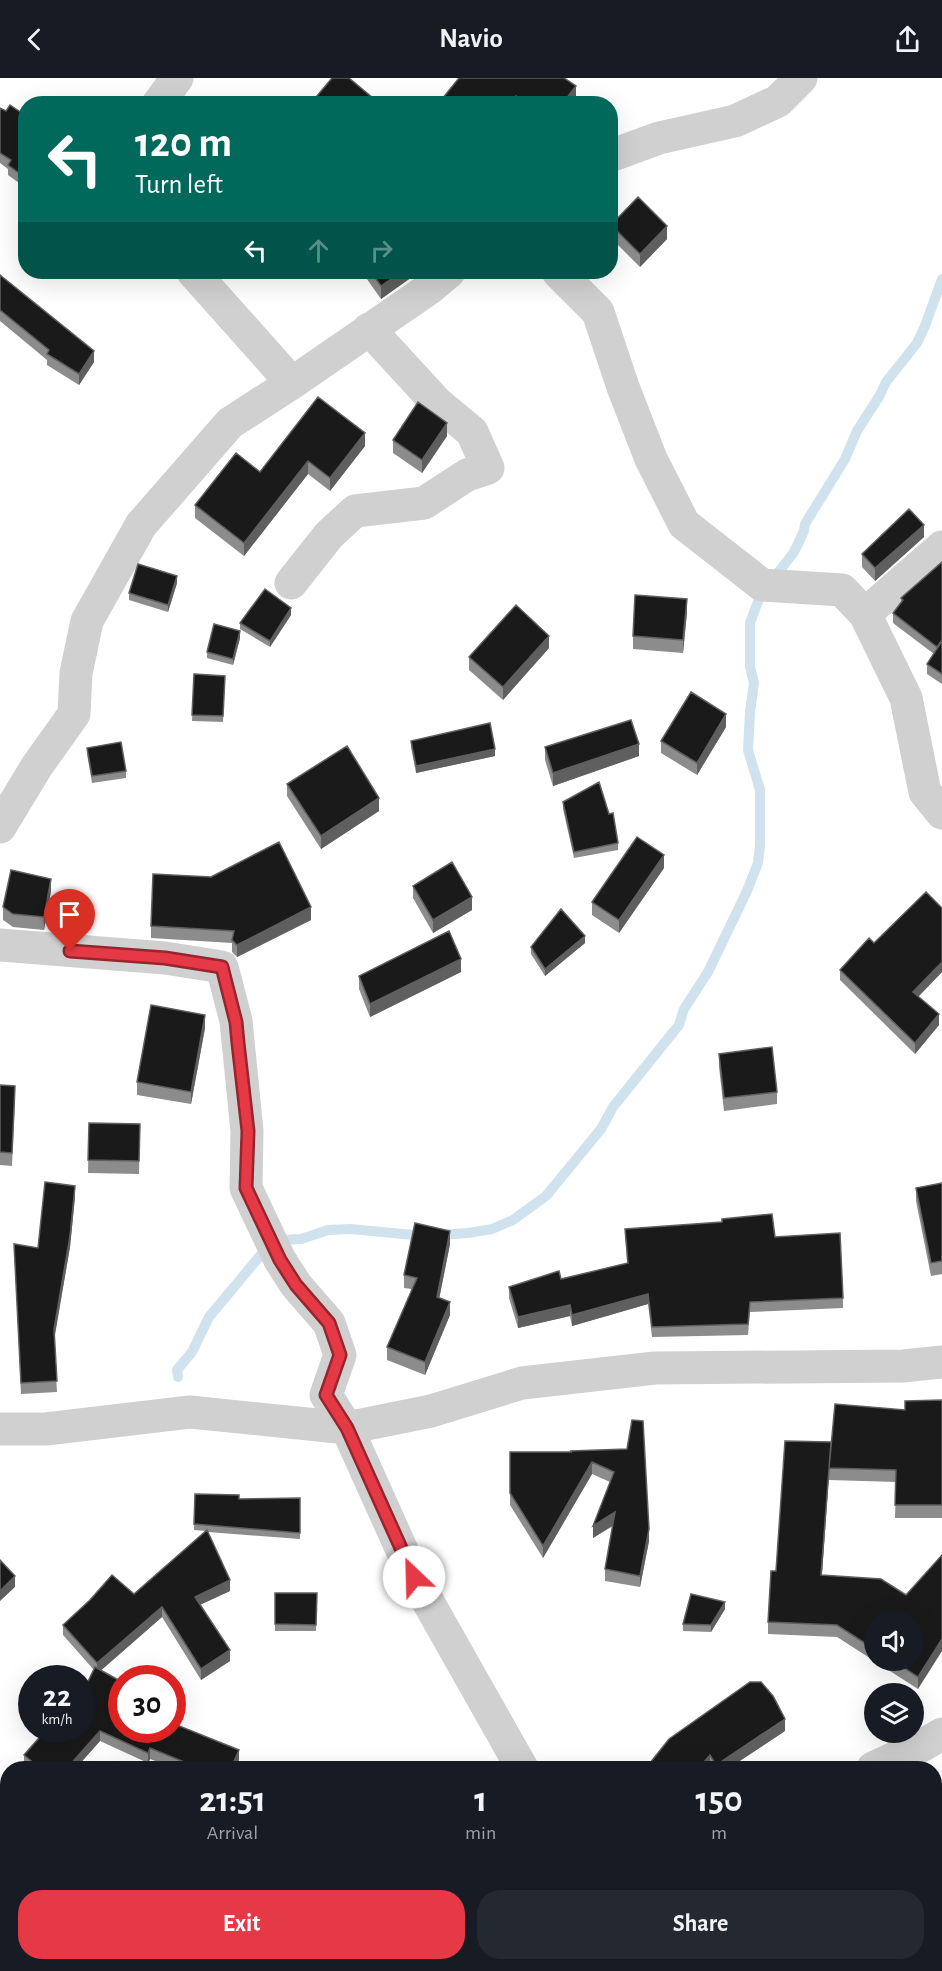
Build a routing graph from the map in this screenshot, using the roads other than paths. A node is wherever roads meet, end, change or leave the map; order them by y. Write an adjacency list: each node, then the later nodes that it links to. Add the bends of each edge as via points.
1 (177, 78): 3 (street)
2 (801, 78): 4 (street, via 778,102 735,121 659,138)
3 (164, 96)
4 (618, 153)
5 (199, 279): 9 (street)
6 (441, 279): 8 (street)
7 (565, 279): 12 (street, via 598,312 651,459 684,524 762,585 842,590)
8 (369, 329): 9 (street); 11 (street, via 437,403 472,432 488,468 467,475 424,503 355,511 329,535)
9 (292, 383): 14 (street, via 230,423 141,525 87,621 76,673 75,714)
10 (942, 548): 12 (street)
11 (291, 583)
12 (865, 614): 13 (street, via 906,698 925,792)
13 (942, 813)
14 (0, 827)
15 (0, 945): 17 (street, via 165,958 222,967 236,1022 248,1131 246,1188 280,1260 329,1323 340,1355 326,1395)
16 (942, 1362): 17 (street, via 633,1370 522,1383 431,1411)
17 (347, 1428): 18 (street, via 190,1412 46,1429); 20 (street, via 414,1577)
18 (0, 1429)
19 (942, 1734): 21 (street)
20 (518, 1761)
21 (887, 1761)

